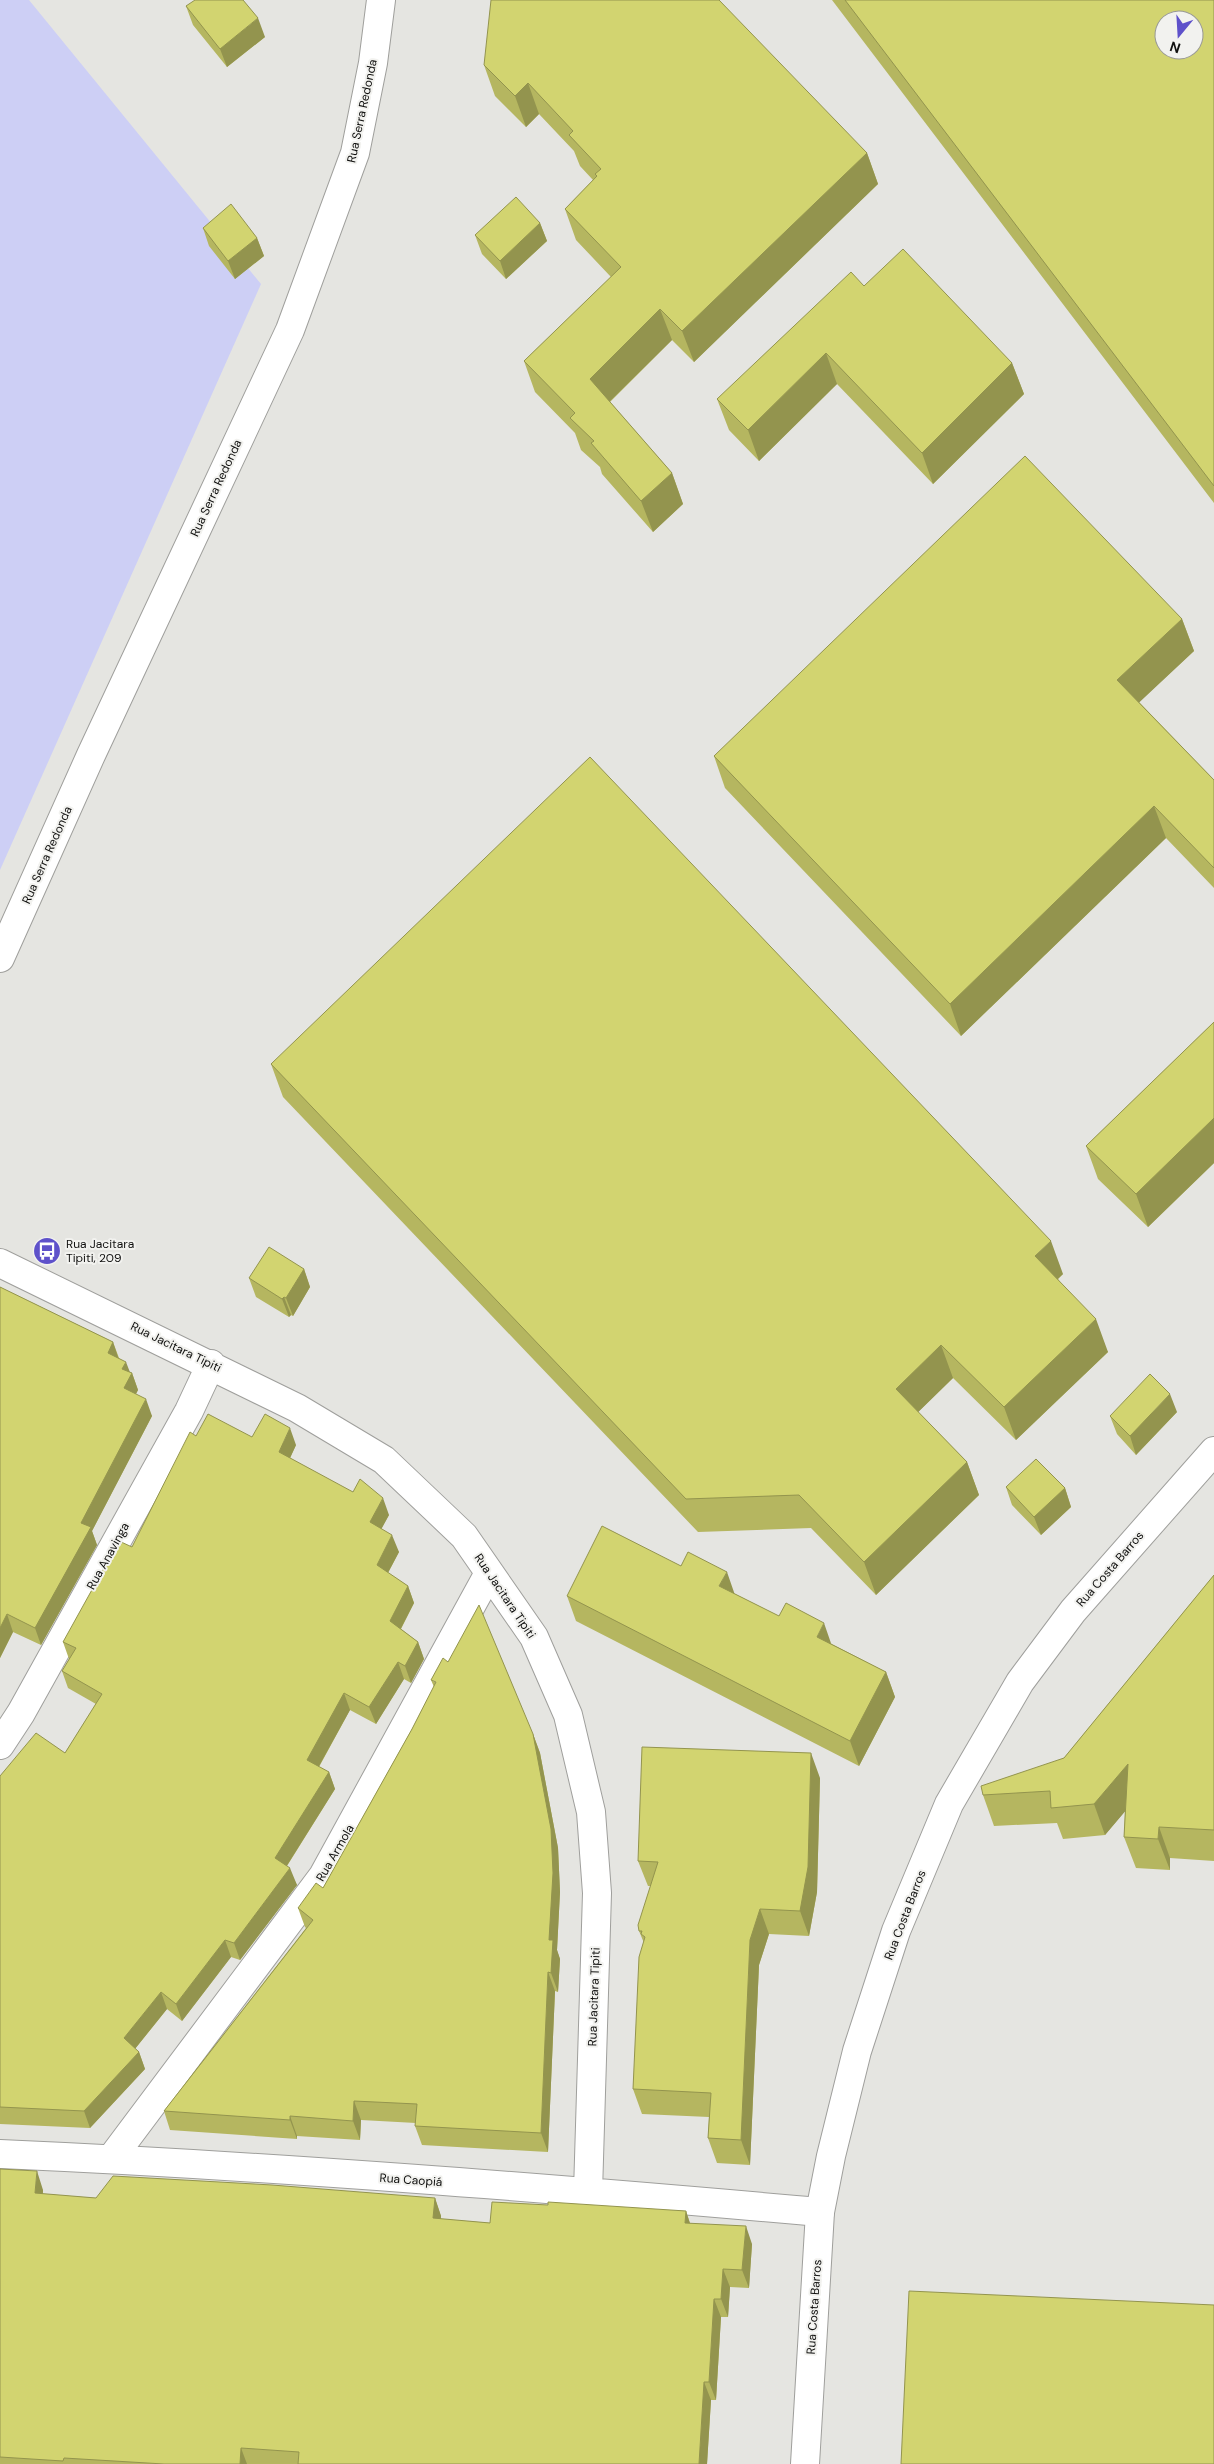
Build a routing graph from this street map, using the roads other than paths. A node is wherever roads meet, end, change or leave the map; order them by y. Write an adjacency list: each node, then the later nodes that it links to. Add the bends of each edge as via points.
1 (381, 0): 2 (street, Rua Serra Redonda, via 373,63 355,153 290,330)
2 (0, 958)
3 (0, 1263): 4 (street, Rua Jacitara Tipiti)
4 (211, 1364): 6 (street, Rua Jacitara Tipiti, via 297,1408 384,1460 464,1536); 7 (street, Rua Anavinga, via 184,1419 21,1713)
5 (1214, 1451): 11 (street, Rua Costa Barros, via 1073,1611 1020,1682 949,1804 896,1932 857,2050)
6 (489, 1572): 9 (street, Rua Armola, via 323,1876); 10 (street, Rua Jacitara Tipiti, via 534,1638 568,1715 591,1812 598,1893)
7 (0, 1745)
8 (0, 2154): 9 (street, Rua Caopiá)
9 (110, 2159): 10 (street, Rua Caopiá)
10 (588, 2192): 11 (street, Rua Caopiá)
11 (820, 2212): 12 (street, Rua Costa Barros)
12 (804, 2464)

